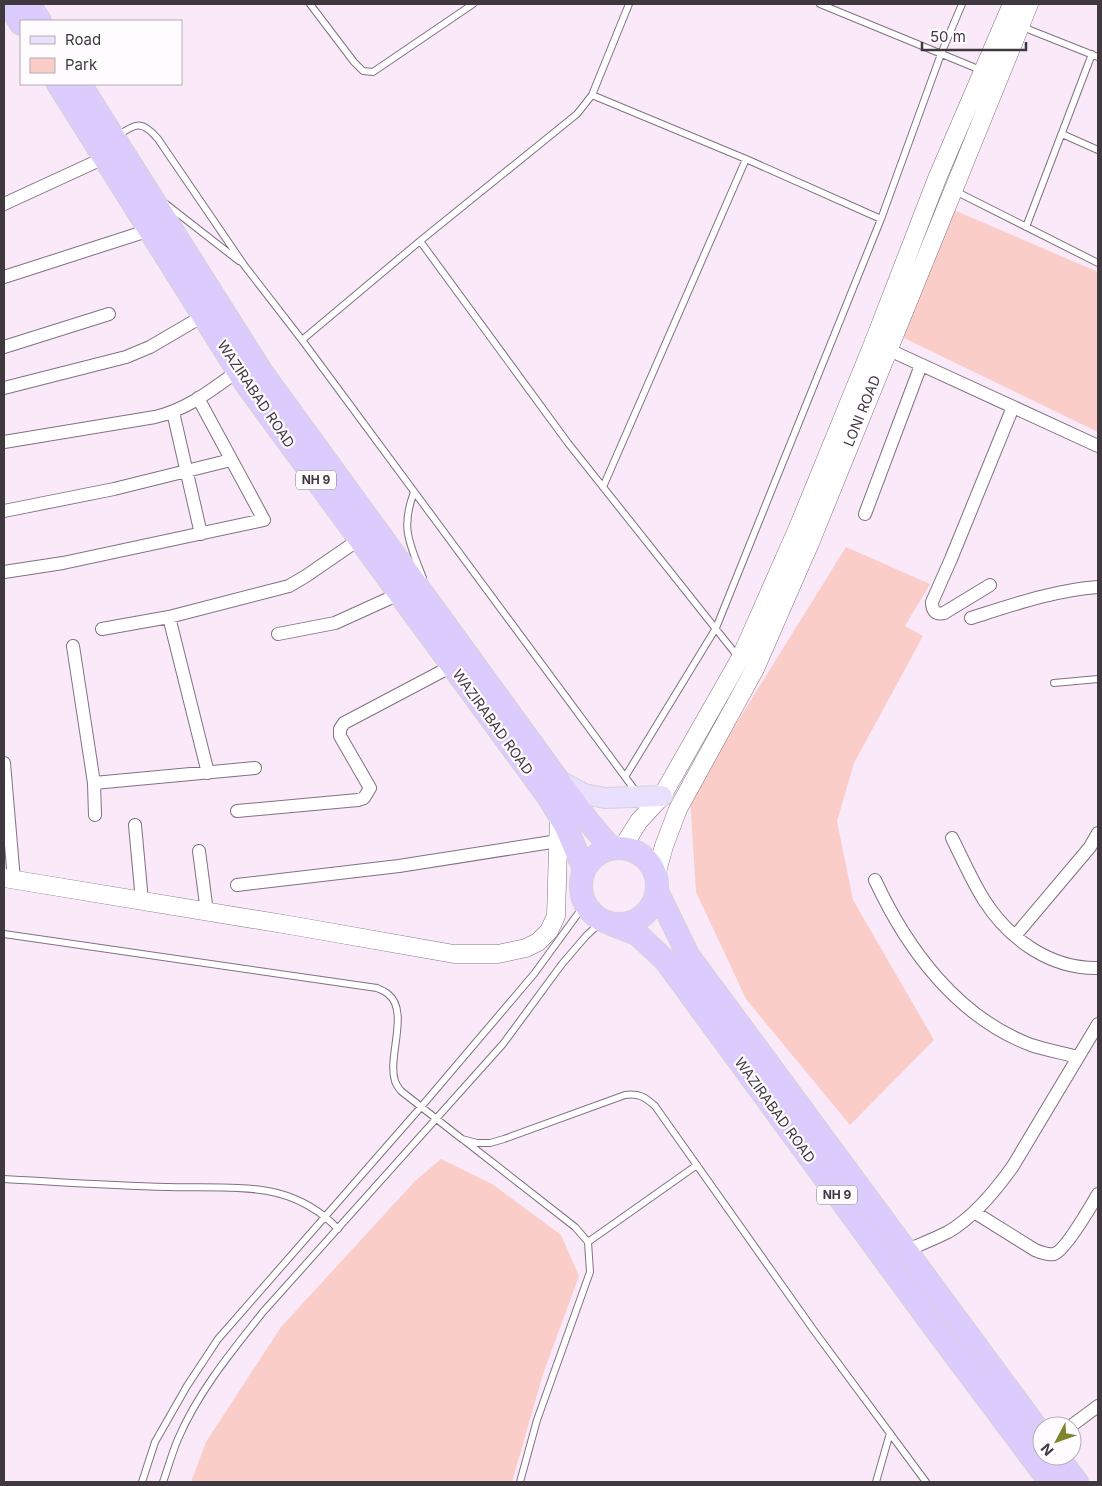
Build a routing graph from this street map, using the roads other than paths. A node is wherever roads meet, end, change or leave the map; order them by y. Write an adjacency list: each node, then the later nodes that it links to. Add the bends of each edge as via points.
1 (310, 4): 2 (lane, via 354,62 363,71 373,72)
2 (473, 4)
3 (630, 4): 16 (lane)
4 (820, 4): 11 (lane)
5 (962, 4): 11 (lane)
6 (1012, 4): 13 (street, LONI ROAD)
7 (1029, 4): 10 (street, LONI ROAD)
8 (16, 13): 9 (highway)
9 (37, 20)
10 (1020, 24): 12 (lane); 13 (street, LONI ROAD)
11 (941, 54): 13 (lane); 24 (lane)
12 (1095, 56): 17 (lane)
13 (991, 75): 22 (street, LONI ROAD); 52 (street, LONI ROAD, via 938,176)
14 (59, 85): 18 (highway, WAZIRABAD ROAD / NH 9)
15 (80, 85): 18 (highway, WAZIRABAD ROAD / NH 9)
16 (592, 95): 20 (lane); 27 (lane, via 577,114)
17 (1062, 134): 19 (lane); 25 (lane)
18 (106, 149): 21 (highway, WAZIRABAD ROAD / NH 9); 23 (street); 26 (highway, WAZIRABAD ROAD / NH 9); 29 (lane, via 130,127 138,124 148,127)
19 (1098, 150)
20 (746, 159): 24 (lane); 46 (lane)
21 (149, 190): 29 (lane); 36 (highway, WAZIRABAD ROAD / NH 9)
22 (954, 190): 25 (lane); 35 (street, LONI ROAD)
23 (4, 204)
24 (881, 219): 60 (lane)
25 (1026, 227): 28 (lane)
26 (150, 230): 30 (street); 32 (highway, WAZIRABAD ROAD / NH 9)
27 (420, 241): 33 (lane); 46 (lane)
28 (1098, 263)
29 (244, 265): 33 (lane)
30 (4, 278)
31 (109, 314): 34 (street)
32 (203, 316): 36 (highway, WAZIRABAD ROAD / NH 9); 38 (street, via 126,357)
33 (302, 340): 47 (lane)
34 (4, 347)
35 (887, 349): 37 (street); 52 (street, LONI ROAD)
36 (246, 365): 39 (street); 51 (highway, WAZIRABAD ROAD / NH 9)
37 (921, 365): 40 (street); 49 (street)
38 (4, 388)
39 (198, 398): 41 (street); 44 (street)
40 (1013, 407): 43 (street); 54 (street, via 932,608 934,612 944,613)
41 (173, 412): 42 (street); 45 (street)
42 (4, 442)
43 (1098, 446)
44 (231, 460): 45 (street); 50 (street, via 264,520)
45 (187, 472): 48 (street); 50 (street)
46 (603, 487): 60 (lane)
47 (414, 492): 57 (lane, via 407,516 408,535); 71 (lane)
48 (4, 511)
49 (865, 514)
50 (201, 534): 53 (street)
51 (367, 534): 56 (highway, WAZIRABAD ROAD / NH 9); 57 (highway, WAZIRABAD ROAD / NH 9); 58 (street, via 289,586)
52 (796, 554): 64 (street, LONI ROAD); 88 (street, LONI ROAD, via 755,670 678,809 664,846)
53 (4, 572)
54 (990, 585)
55 (1098, 587): 59 (street, via 1077,589)
56 (399, 594): 62 (street, via 334,623); 65 (highway, WAZIRABAD ROAD / NH 9)
57 (436, 612): 72 (highway, WAZIRABAD ROAD / NH 9)
58 (169, 617): 61 (street); 70 (street)
59 (971, 618)
60 (716, 628): 64 (lane); 71 (lane)
61 (102, 629)
62 (278, 634)
63 (73, 646): 73 (street)
64 (740, 659): 74 (street, LONI ROAD)
65 (452, 666): 76 (street, via 344,723 340,729 340,736 370,788 364,798); 78 (highway, WAZIRABAD ROAD / NH 9)
66 (1098, 679): 67 (lane)
67 (1054, 683)
68 (4, 763): 86 (street)
69 (255, 768): 70 (street)
70 (208, 773): 73 (street)
71 (625, 777): 75 (lane)
72 (558, 780): 75 (main road, via 584,794); 83 (highway, WAZIRABAD ROAD / NH 9, via 588,821)
73 (94, 783): 77 (street)
74 (662, 796): 75 (main road); 83 (street, LONI ROAD)
75 (640, 798)
76 (237, 811)
77 (94, 815)
78 (559, 815): 82 (street); 85 (highway, WAZIRABAD ROAD / NH 9)
79 (135, 825): 90 (street)
80 (1098, 832): 95 (street, via 1090,847)
81 (952, 838): 95 (street, via 984,900)
82 (558, 841): 89 (street, via 399,866); 92 (street, via 556,916 538,942 512,952 454,954)
83 (617, 848): 85 (highway, via 600,852); 88 (highway, via 640,854 648,862)
84 (199, 851): 92 (street)
85 (584, 869): 91 (highway, via 580,883)
86 (9, 879): 90 (street)
87 (875, 880): 98 (street, via 918,956 937,979 977,1015 1031,1045)
88 (656, 883): 93 (highway, via 652,906 641,918 626,924); 109 (highway, WAZIRABAD ROAD / NH 9, via 688,955)
89 (237, 885)
90 (142, 901): 92 (street)
91 (585, 904): 93 (highway, via 592,914); 99 (lane, via 534,974)
92 (208, 912)
93 (606, 922): 100 (lane, via 586,936 503,1044); 120 (highway, WAZIRABAD ROAD / NH 9, via 637,934 665,960)
94 (4, 934): 99 (lane, via 377,988 389,994 396,1005 395,1083)
95 (1015, 936): 96 (street, via 1054,961)
96 (1098, 968)
97 (1098, 1024): 98 (street)
98 (1078, 1058): 105 (street, via 1013,1166)
99 (421, 1108): 100 (lane); 106 (lane)
100 (436, 1119): 101 (lane); 107 (lane)
101 (462, 1139): 102 (lane, via 490,1143 634,1094 644,1096 655,1106); 108 (lane, via 575,1227)
102 (697, 1165): 108 (lane); 113 (lane, via 814,1332)
103 (4, 1179): 106 (lane, via 105,1186 248,1189 277,1193 300,1201)
104 (1098, 1194): 105 (street, via 1064,1247 1056,1253 1035,1250)
105 (974, 1212): 109 (street, via 948,1231)
106 (326, 1216): 107 (lane); 115 (lane, via 218,1339 186,1386 155,1442)
107 (338, 1228): 116 (lane, via 227,1357 178,1438)
108 (588, 1242): 117 (lane, via 590,1272 536,1420)
109 (905, 1251): 112 (highway, WAZIRABAD ROAD / NH 9)
110 (1098, 1406): 111 (street)
111 (1082, 1418)
112 (1032, 1422)
113 (890, 1433): 118 (lane); 119 (lane)
114 (1065, 1466): 121 (highway)
115 (142, 1482)
116 (163, 1482)
117 (520, 1482)
118 (876, 1482)
119 (926, 1482)
120 (1050, 1482)
121 (1077, 1482)

